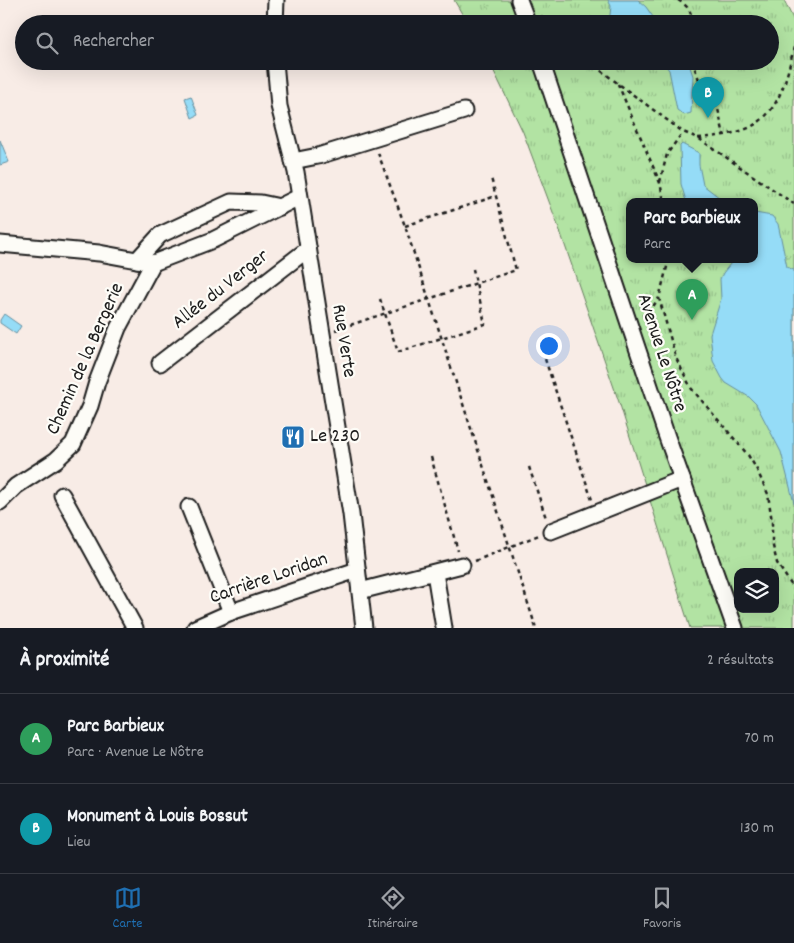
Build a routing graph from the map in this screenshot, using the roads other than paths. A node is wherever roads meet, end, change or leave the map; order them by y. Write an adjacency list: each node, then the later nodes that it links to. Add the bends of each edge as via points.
1 (276, 0): 3 (street)
2 (519, 0): 4 (street)
3 (275, 15)
4 (525, 15)
5 (276, 70): 8 (street, Rue Verte, via 279,106)
6 (544, 70): 16 (street, Avenue Le Nôtre)
7 (464, 112): 8 (street)
8 (293, 161): 9 (street, Rue Verte)
9 (300, 198): 10 (street); 12 (street, Rue Verte)
10 (280, 207): 13 (street, Chemin de la Bergerie, via 231,202 160,235); 14 (street, via 213,240)
11 (0, 244): 13 (street, Chemin de la Bergerie, via 99,253)
12 (308, 249): 15 (street, Allée du Verger); 22 (street, Rue Verte, via 351,514)
13 (137, 260): 14 (street, Chemin de la Bergerie)
14 (153, 263): 18 (street, Chemin de la Bergerie, via 118,328 73,444 56,460 16,486)
15 (160, 363)
16 (682, 479): 20 (street); 30 (street, Avenue Le Nôtre)
17 (62, 495): 26 (street)
18 (0, 502)
19 (189, 507): 25 (street)
20 (550, 531)
21 (462, 565): 23 (street)
22 (357, 570): 24 (street, Rue Verte); 25 (street, Carrière Loridan)
23 (434, 573): 24 (street); 29 (street)
24 (360, 591): 28 (street, Rue Verte)
25 (231, 612): 27 (street, Carrière Loridan)
26 (135, 628)
27 (195, 628)
28 (364, 628)
29 (444, 628)
30 (736, 628)

